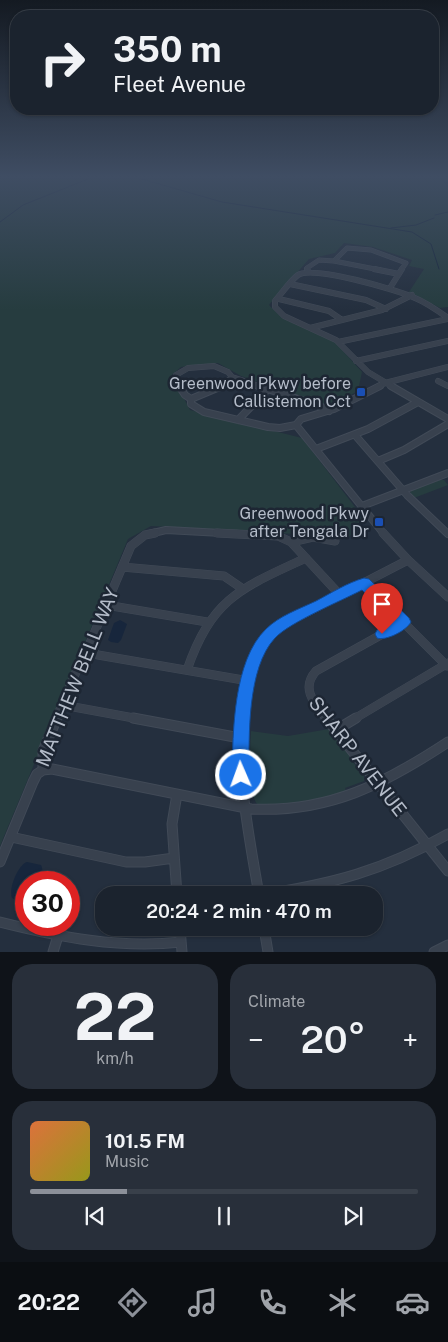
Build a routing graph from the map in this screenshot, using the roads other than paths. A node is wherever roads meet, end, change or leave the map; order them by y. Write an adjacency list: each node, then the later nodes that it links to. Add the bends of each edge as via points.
1 (334, 261): 2 (street, via 314,262); 3 (street); 3 (street, via 347,248 368,249 405,262)
2 (308, 272): 4 (street, via 299,274); 5 (street)
3 (400, 274): 5 (street)
4 (290, 284): 7 (street); 8 (street, via 366,300)
5 (390, 288): 6 (street)
6 (412, 295): 8 (street); 9 (street)
7 (278, 299): 10 (street, via 329,310); 11 (street, via 277,310)
8 (386, 309): 10 (street)
9 (448, 318): 13 (street)
10 (342, 320): 11 (street)
11 (310, 328): 13 (street)
12 (448, 341): 14 (street)
13 (338, 342): 14 (street)
14 (356, 361): 18 (street)
15 (448, 367): 18 (street)
16 (232, 377): 20 (street); 21 (street, via 219,388); 21 (street, via 214,366 182,370 176,379 185,396)
17 (438, 380): 19 (street)
18 (385, 382): 22 (street); 23 (street)
19 (448, 386)
20 (269, 388): 23 (street); 26 (street)
21 (191, 399): 26 (street, via 191,404 201,410)
22 (418, 402): 25 (street); 30 (street)
23 (329, 411): 24 (street)
24 (308, 418): 28 (street, via 299,420); 29 (street, via 300,424)
25 (448, 419)
26 (238, 420): 28 (street, via 273,428)
27 (448, 424): 32 (street)
28 (296, 425): 29 (street)
29 (304, 433): 31 (street)
30 (356, 435): 31 (street); 32 (street)
31 (316, 449): 35 (street)
32 (378, 461): 34 (street)
33 (446, 477): 34 (street)
34 (403, 490): 35 (street); 36 (street)
35 (362, 506): 40 (street)
36 (448, 534)
37 (335, 541): 38 (street, via 304,537)
38 (291, 542): 39 (street, MATTHEW BELL WAY); 41 (street, MATTHEW BELL WAY, via 272,535 159,530 135,542)
39 (306, 558): 43 (street); 45 (street, MATTHEW BELL WAY)
40 (408, 560): 42 (street); 44 (street)
41 (122, 566): 43 (street, via 212,574 228,578); 46 (street, MATTHEW BELL WAY)
42 (364, 583): 45 (street); 48 (street)
43 (243, 589): 47 (street)
44 (447, 594)
45 (340, 595): 52 (street, via 270,634 257,653)
46 (106, 605): 47 (street); 49 (street, MATTHEW BELL WAY, via 90,643)
47 (206, 622): 51 (street)
48 (404, 622): 50 (street); 54 (street, SHARP AVENUE, via 321,668 310,679 310,697)
49 (92, 651): 51 (street); 53 (street, MATTHEW BELL WAY, via 81,661)
50 (447, 665): 54 (street)
51 (187, 670): 52 (street)
52 (248, 681): 55 (street)
53 (62, 705): 55 (street); 57 (street, MATTHEW BELL WAY, via 43,751)
54 (336, 730): 58 (street, SHARP AVENUE)
55 (240, 738): 60 (street)
56 (448, 742): 58 (street, via 409,767)
57 (43, 770): 59 (street, via 52,769); 62 (street, MATTHEW BELL WAY, via 32,782)
58 (377, 782): 60 (street, via 312,805 270,811); 63 (street, SHARP AVENUE)
59 (177, 794): 60 (street); 64 (street, via 172,824)
60 (244, 808): 68 (street)
61 (448, 834): 63 (street)
62 (11, 837): 64 (street, via 126,862); 65 (street, MATTHEW BELL WAY)
63 (428, 846): 66 (street, SHARP AVENUE); 69 (street, via 357,877)
64 (174, 858): 67 (street)
65 (0, 862)
66 (448, 871)
67 (176, 886)
68 (257, 886)
69 (319, 886)
70 (0, 922): 71 (street)
71 (15, 926)
72 (58, 936): 75 (street, via 114,948); 76 (street)
73 (265, 936): 77 (street)
74 (448, 945): 78 (street)
75 (182, 947)
76 (53, 952)
77 (268, 952)
78 (434, 952)

